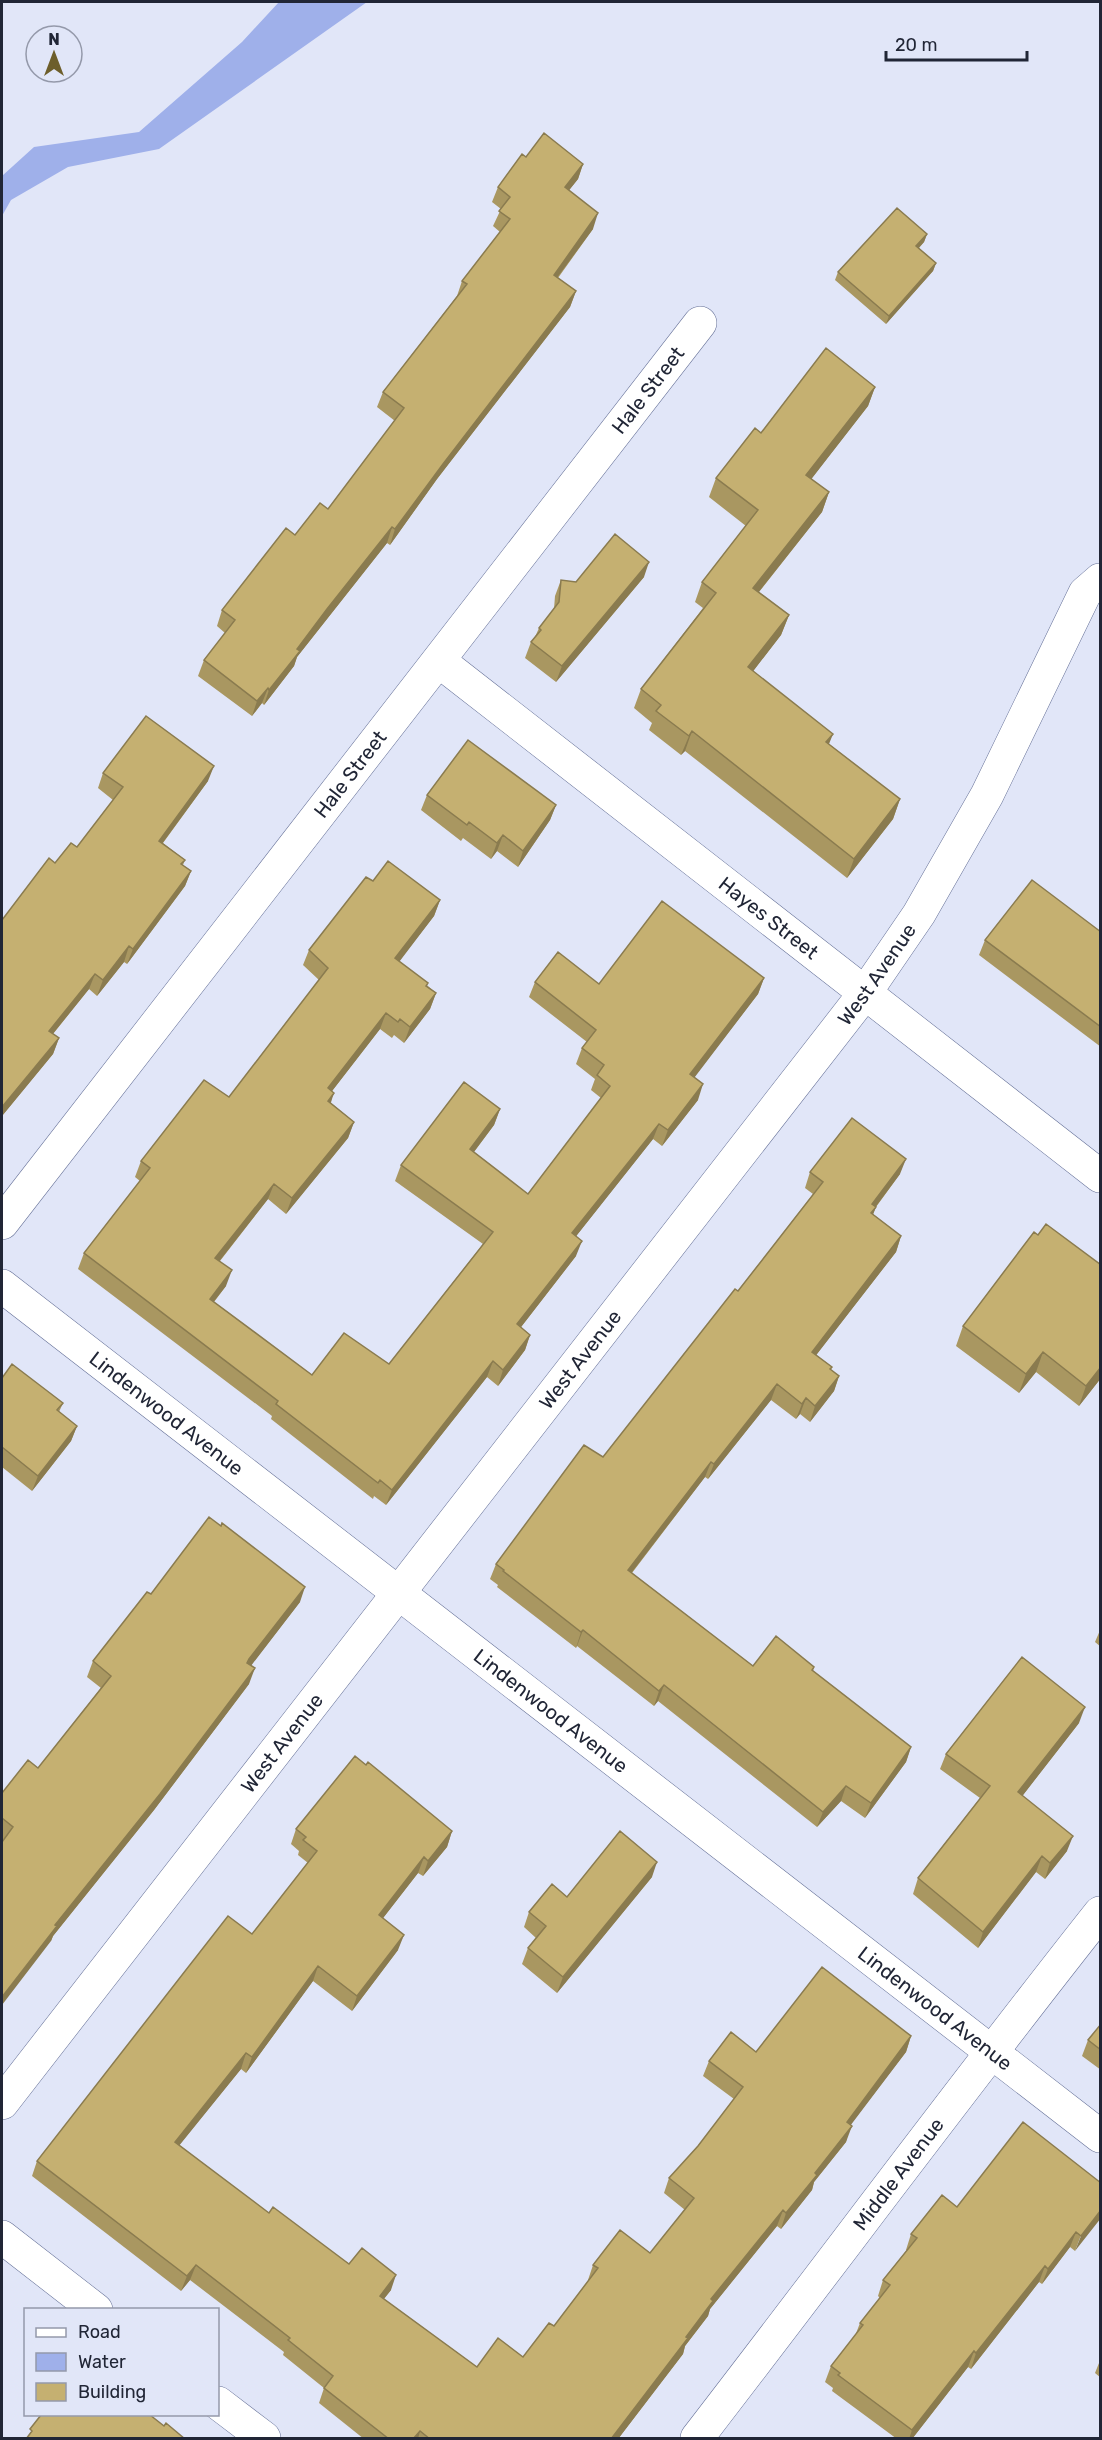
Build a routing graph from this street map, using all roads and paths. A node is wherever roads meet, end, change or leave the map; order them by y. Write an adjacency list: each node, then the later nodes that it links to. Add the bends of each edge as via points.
1 (700, 323): 3 (street, Hale Street)
2 (1101, 580): 4 (street, West Avenue, via 1085,593 987,795 930,894)
3 (439, 661): 4 (street, Hayes Street); 6 (street, Hale Street)
4 (865, 993): 5 (street, Hayes Street); 8 (street, West Avenue)
5 (1101, 1176)
6 (2, 1223)
7 (2, 1286): 8 (street, Lindenwood Avenue)
8 (400, 1594): 10 (street, Lindenwood Avenue); 11 (street, West Avenue)
9 (1101, 1913): 10 (street, Middle Avenue)
10 (991, 2051): 12 (street, Lindenwood Avenue); 17 (street, Middle Avenue)
11 (2, 2103)
12 (1101, 2136)
13 (2, 2237): 14 (street)
14 (93, 2308)
15 (219, 2404): 16 (street)
16 (264, 2439)
17 (697, 2439)

